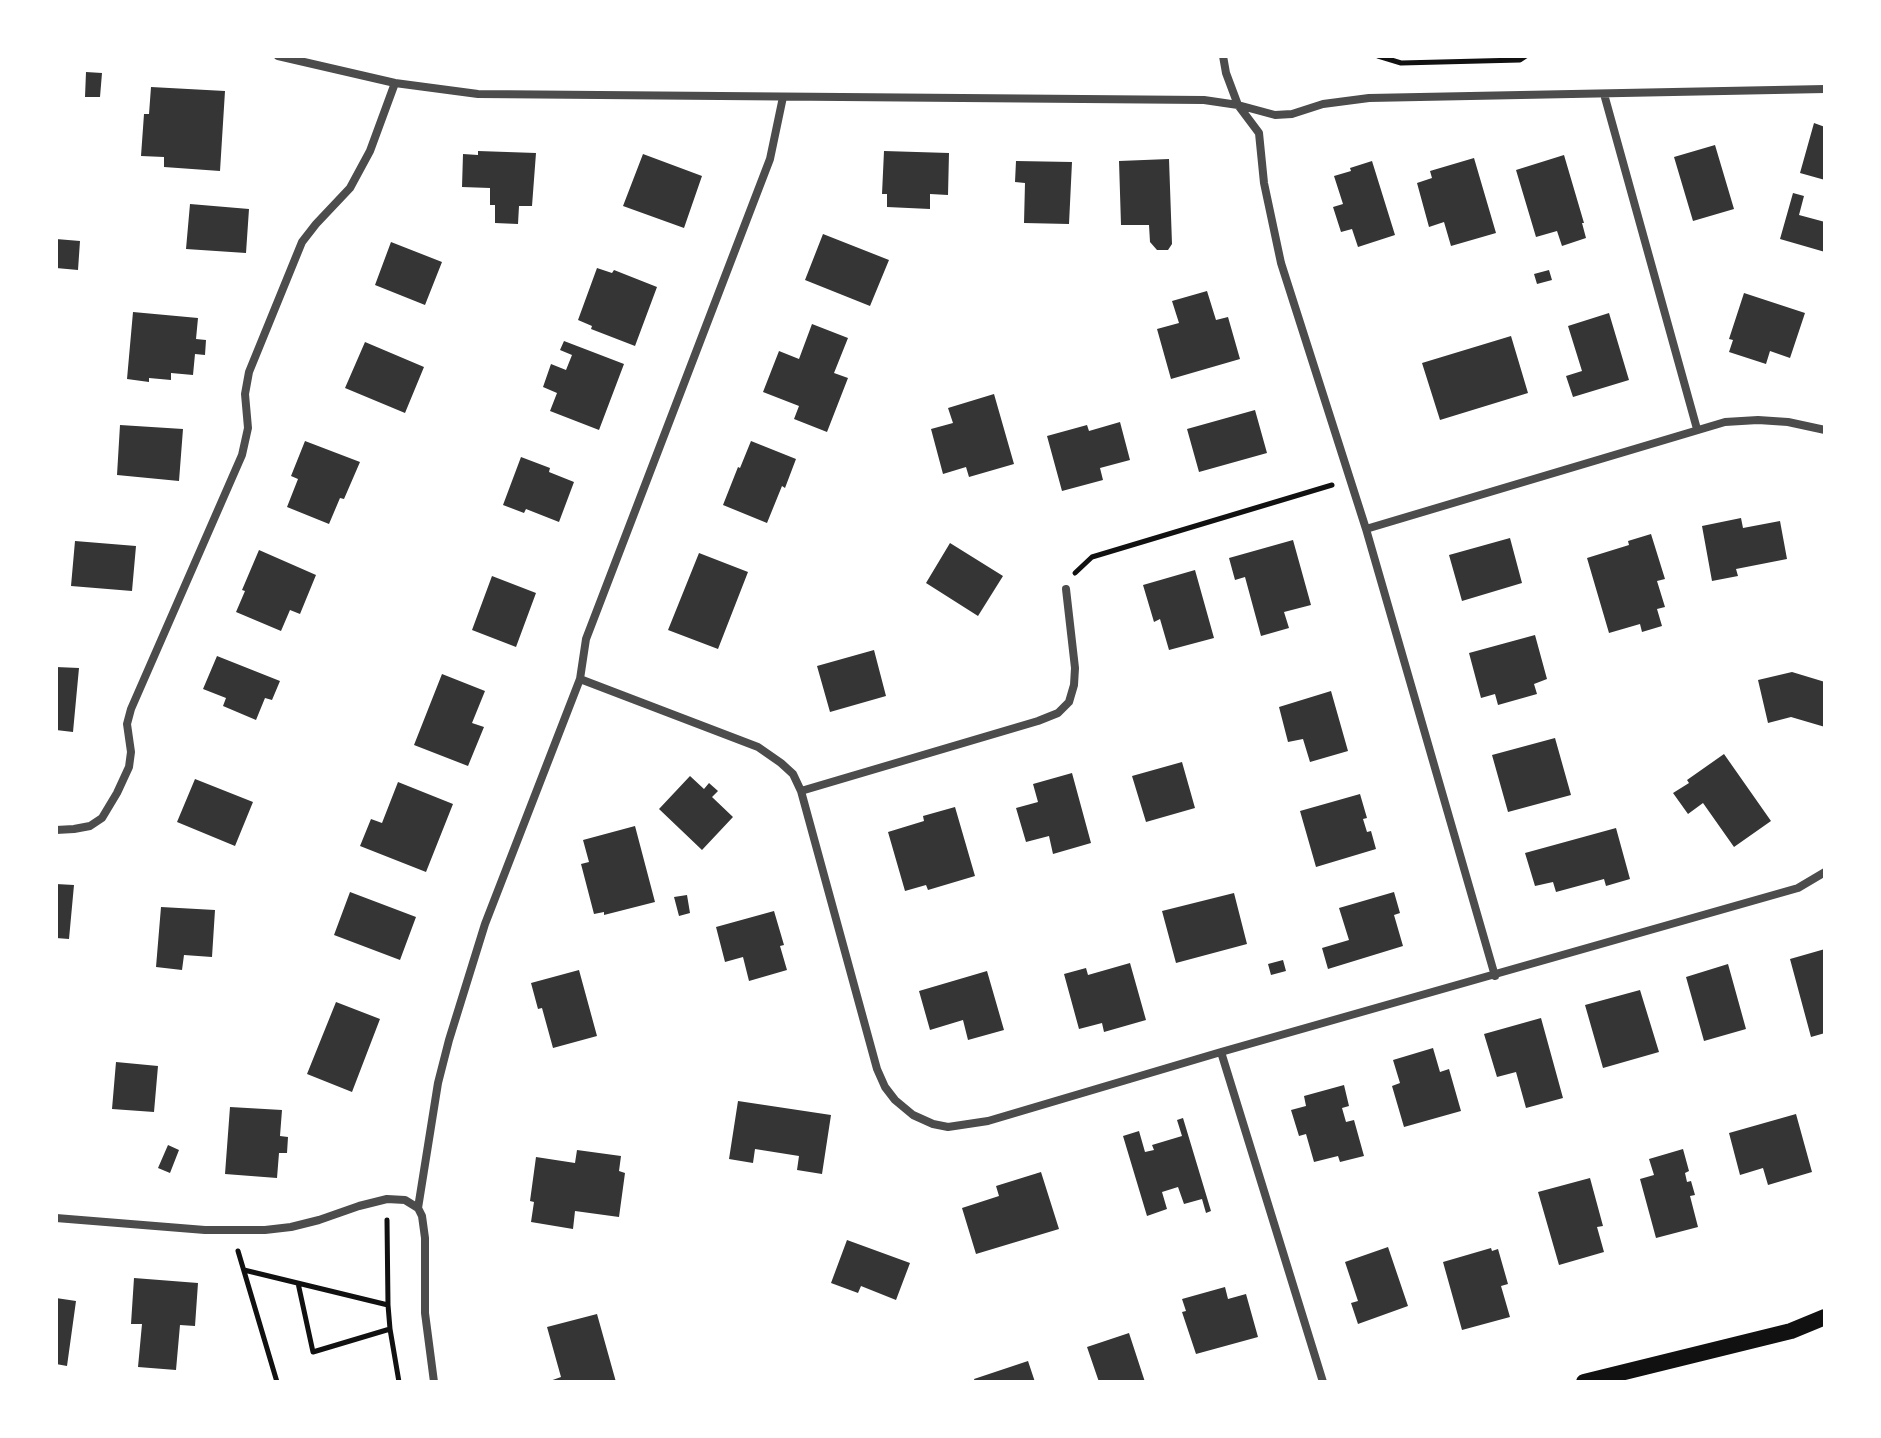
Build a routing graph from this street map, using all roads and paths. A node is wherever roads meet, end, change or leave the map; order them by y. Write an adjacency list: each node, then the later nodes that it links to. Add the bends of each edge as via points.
1 (278, 56): 5 (street)
2 (1223, 56): 9 (street)
3 (1378, 56): 4 (path, via 1401,63)
4 (1526, 56)
5 (395, 83): 8 (street, via 478,94); 17 (street, via 350,188 302,242 249,372 242,455 131,709 129,767 102,818 90,826)
6 (1825, 89): 7 (street)
7 (1604, 94): 9 (street, via 1369,98 1275,115); 10 (street)
8 (783, 97): 9 (street, via 1204,100); 15 (street, via 770,159 586,639)
9 (1238, 105): 12 (street, via 1259,133 1266,199 1281,263)
10 (1697, 429): 11 (street, via 1758,420); 13 (street)
11 (1825, 430)
12 (1349, 480): 13 (street); 14 (path, via 1092,557)
13 (1366, 529): 19 (street)
14 (1066, 589): 16 (street, via 1074,685 1069,702 1058,713)
15 (580, 679): 16 (street, via 758,747 793,774); 22 (street, via 463,992 438,1083)
16 (801, 791): 20 (street, via 877,1069 895,1100 913,1115 948,1127 988,1121)
17 (56, 830)
18 (1825, 872): 19 (street, via 1798,888)
19 (1495, 976): 20 (street)
20 (1221, 1052): 33 (street)
21 (387, 1199): 22 (street, via 405,1200); 24 (street, via 291,1227); 27 (path)
22 (418, 1208): 32 (street, via 425,1238 425,1313)
23 (56, 1218): 24 (street)
24 (232, 1231): 25 (path)
25 (243, 1270): 26 (path); 30 (path)
26 (298, 1283): 27 (path); 29 (path, via 313,1352)
27 (388, 1305): 29 (path)
28 (1825, 1317): 34 (main road, via 1791,1331)
29 (390, 1329): 31 (path)
30 (277, 1382)
31 (399, 1382)
32 (434, 1382)
33 (1323, 1382)
34 (1584, 1382)

